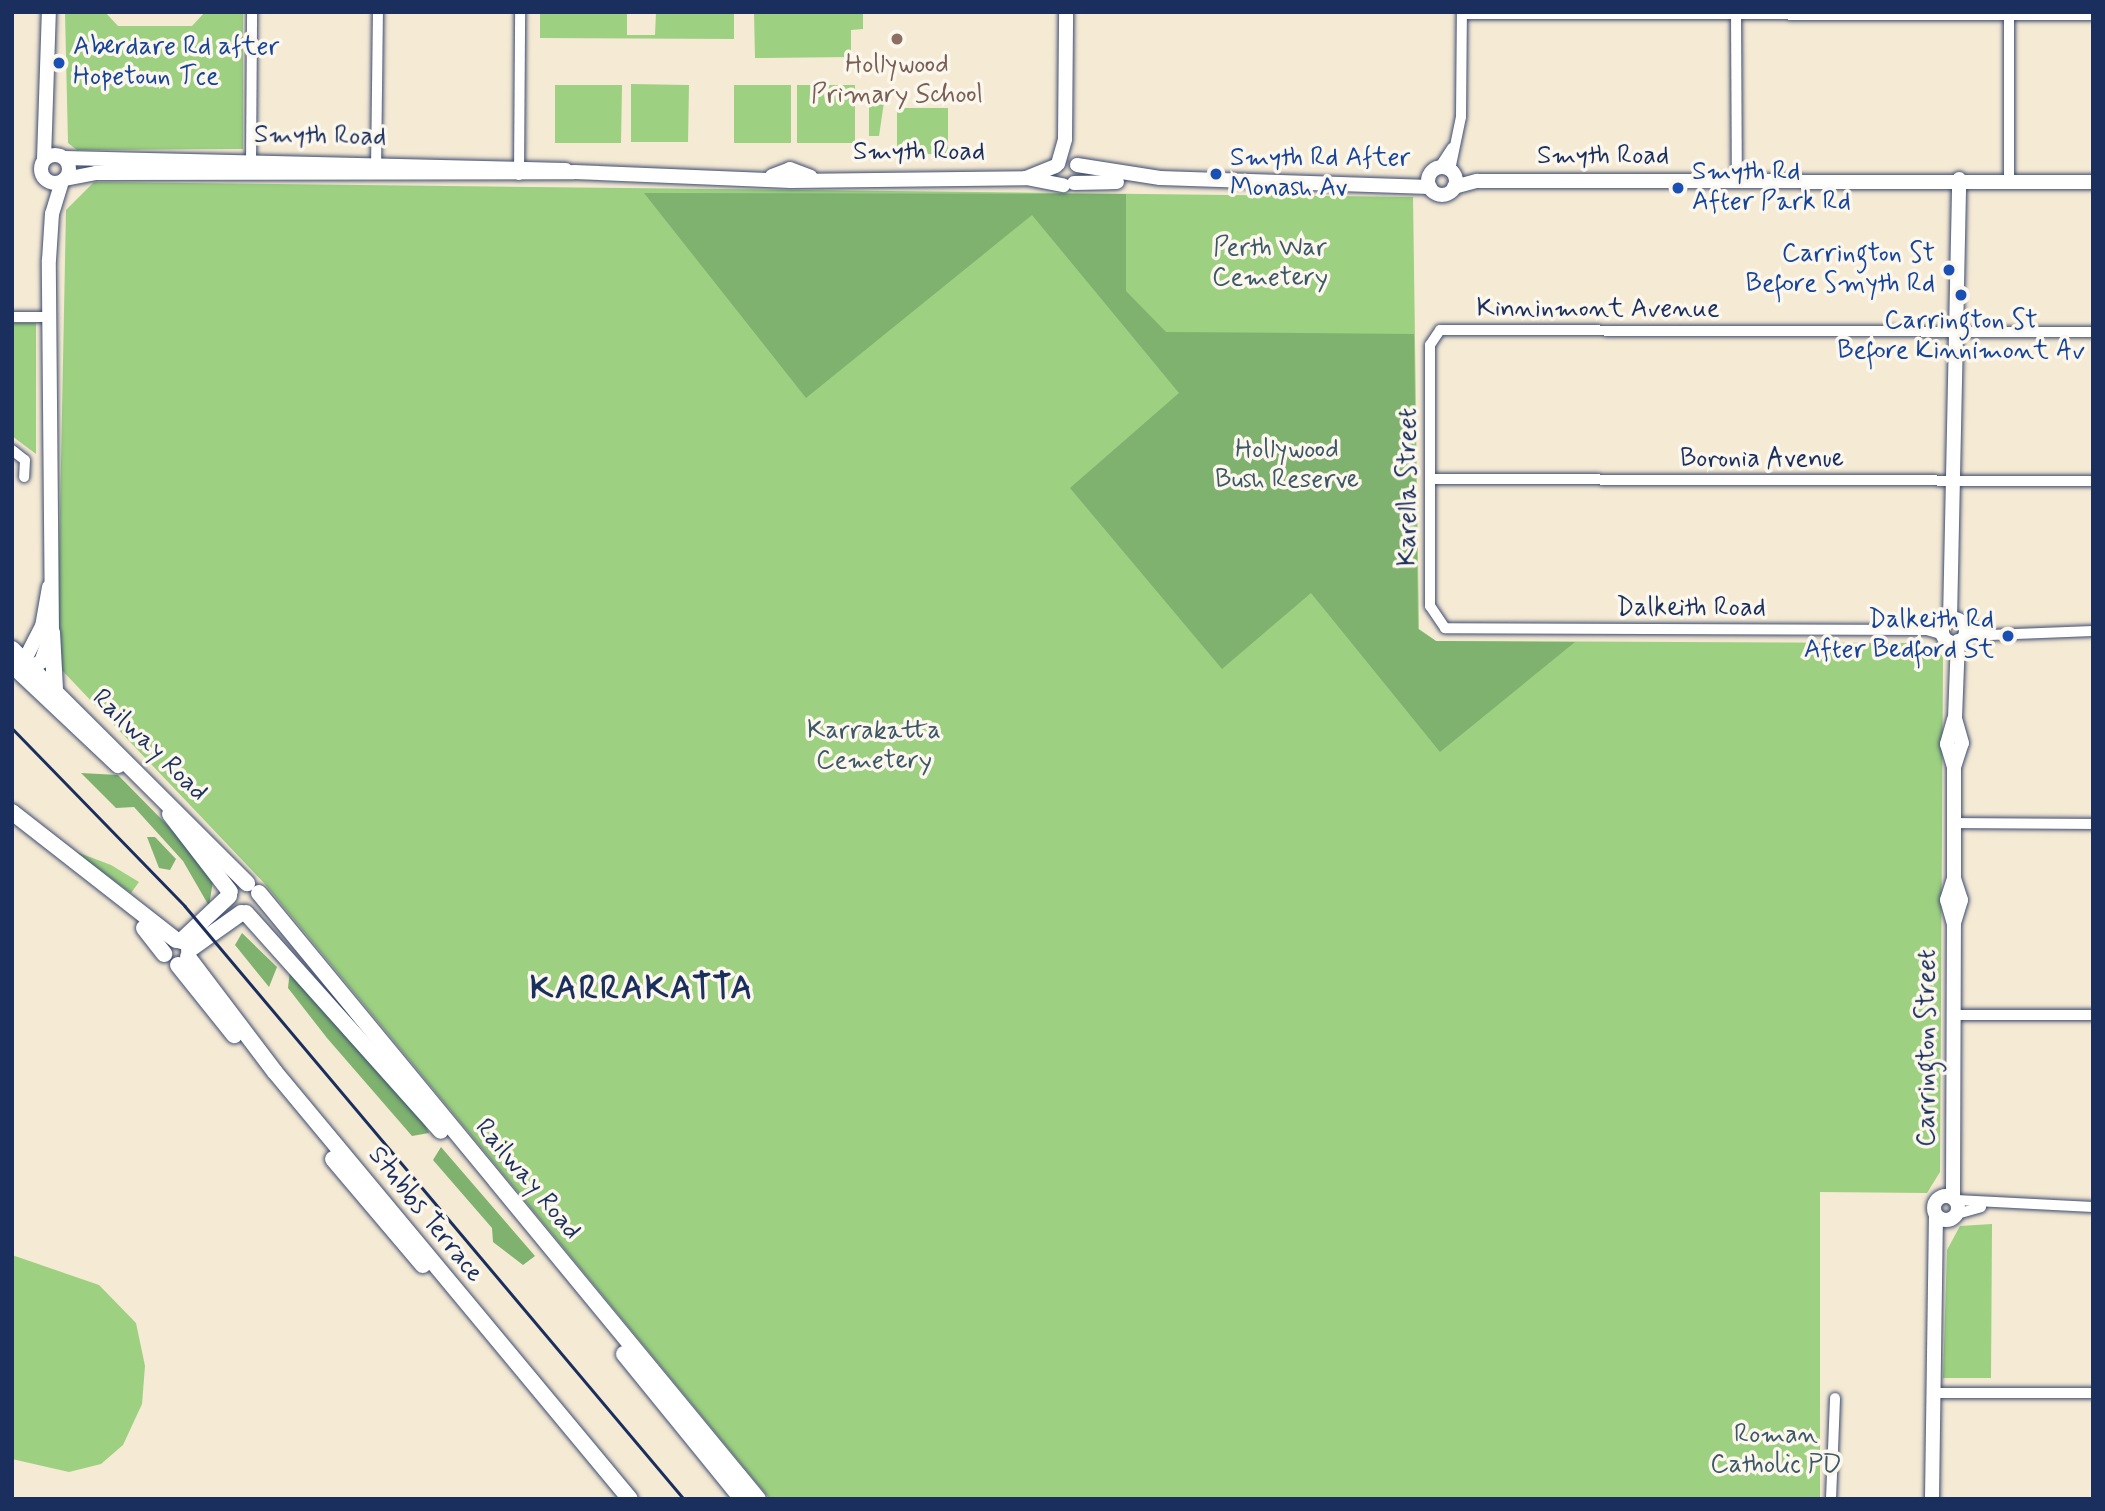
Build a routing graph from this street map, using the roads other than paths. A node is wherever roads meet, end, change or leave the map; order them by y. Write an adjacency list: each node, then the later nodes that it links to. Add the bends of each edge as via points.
1 (49, 12): 10 (street)
2 (252, 12): 16 (street)
3 (378, 12): 17 (street)
4 (520, 12): 18 (street)
5 (1066, 12): 11 (street)
6 (1462, 13): 7 (street); 19 (street, via 1455,146)
7 (1736, 13): 8 (street); 25 (street)
8 (2009, 14): 9 (street); 23 (street)
9 (2093, 15)
10 (50, 99): 12 (street); 13 (street)
11 (1065, 139): 14 (street); 15 (street)
12 (63, 157): 13 (street, Smyth Road); 16 (street, Smyth Road); 24 (street)
13 (44, 159): 22 (street)
14 (1076, 164): 15 (street, Smyth Road); 21 (street, Smyth Road); 29 (street)
15 (1057, 165): 20 (street, Smyth Road); 29 (street, via 1055,177)
16 (251, 168): 17 (street, Smyth Road); 24 (street, Smyth Road, via 96,173)
17 (376, 169): 18 (street, Smyth Road)
18 (519, 170): 20 (street, Smyth Road, via 772,176 791,181 811,177)
19 (1443, 177): 21 (street, Smyth Road, via 1405,182); 25 (street, Smyth Road)
20 (1026, 178): 29 (street, Smyth Road)
21 (1160, 178): 29 (street, Smyth Road)
22 (45, 179): 24 (street, Smyth Road); 30 (street)
23 (2009, 179): 26 (street, Smyth Road); 27 (street, Smyth Road)
24 (64, 180): 30 (street)
25 (1737, 182): 26 (street, Smyth Road)
26 (1952, 182): 27 (street, Smyth Road); 34 (street, Carrington Street)
27 (2054, 182): 28 (street, Smyth Road)
28 (2093, 182)
29 (1068, 184)
30 (52, 214): 32 (street)
31 (12, 317): 32 (street)
32 (49, 317): 41 (street)
33 (1440, 330): 34 (street, Kinninmont Avenue); 38 (street, Karella Street, via 1430,345)
34 (1955, 331): 35 (street, Kinninmont Avenue); 39 (street, Carrington Street)
35 (2093, 332)
36 (12, 450): 37 (street, via 25,460)
37 (24, 477)
38 (1430, 480): 39 (street, Boronia Avenue); 42 (street, Karella Street, via 1430,606 1435,620)
39 (1954, 481): 40 (street, Boronia Avenue); 43 (street, Carrington Street)
40 (2093, 481)
41 (49, 587): 45 (street); 46 (street, via 37,639)
42 (1457, 630): 43 (street, Dalkeith Road)
43 (1954, 630): 44 (street, Dalkeith Road); 50 (street, Carrington Street, via 1955,718 1947,744 1954,767)
44 (2093, 631)
45 (52, 632): 46 (street); 47 (main road)
46 (20, 663): 47 (main road, Railway Road); 53 (main road, Railway Road, via 160,803)
47 (55, 690): 52 (main road, Railway Road)
48 (12, 812): 55 (main road, Stubbs Terrace)
49 (12, 823): 55 (main road, via 110,896 164,954)
50 (1954, 823): 51 (street); 56 (street, Carrington Street, via 1954,878 1947,900 1954,924)
51 (2093, 824)
52 (253, 888): 53 (main road); 54 (main road, via 257,906); 66 (main road, Railway Road)
53 (230, 894): 54 (main road, Railway Road); 55 (main road)
54 (244, 913): 55 (main road); 65 (main road, Railway Road, via 462,1155)
55 (182, 951): 63 (main road, Stubbs Terrace); 64 (main road, Stubbs Terrace, via 275,1072)
56 (1953, 1015): 57 (street); 58 (street, Carrington Street)
57 (2093, 1015)
58 (1949, 1207): 59 (street); 60 (street, Carrington Street, via 1936,1251)
59 (2093, 1207)
60 (1933, 1393): 61 (street); 68 (street, Carrington Street)
61 (2093, 1393)
62 (1835, 1398): 67 (street)
63 (616, 1499)
64 (630, 1499)
65 (742, 1499)
66 (758, 1499)
67 (1831, 1499)
68 (1933, 1499)

